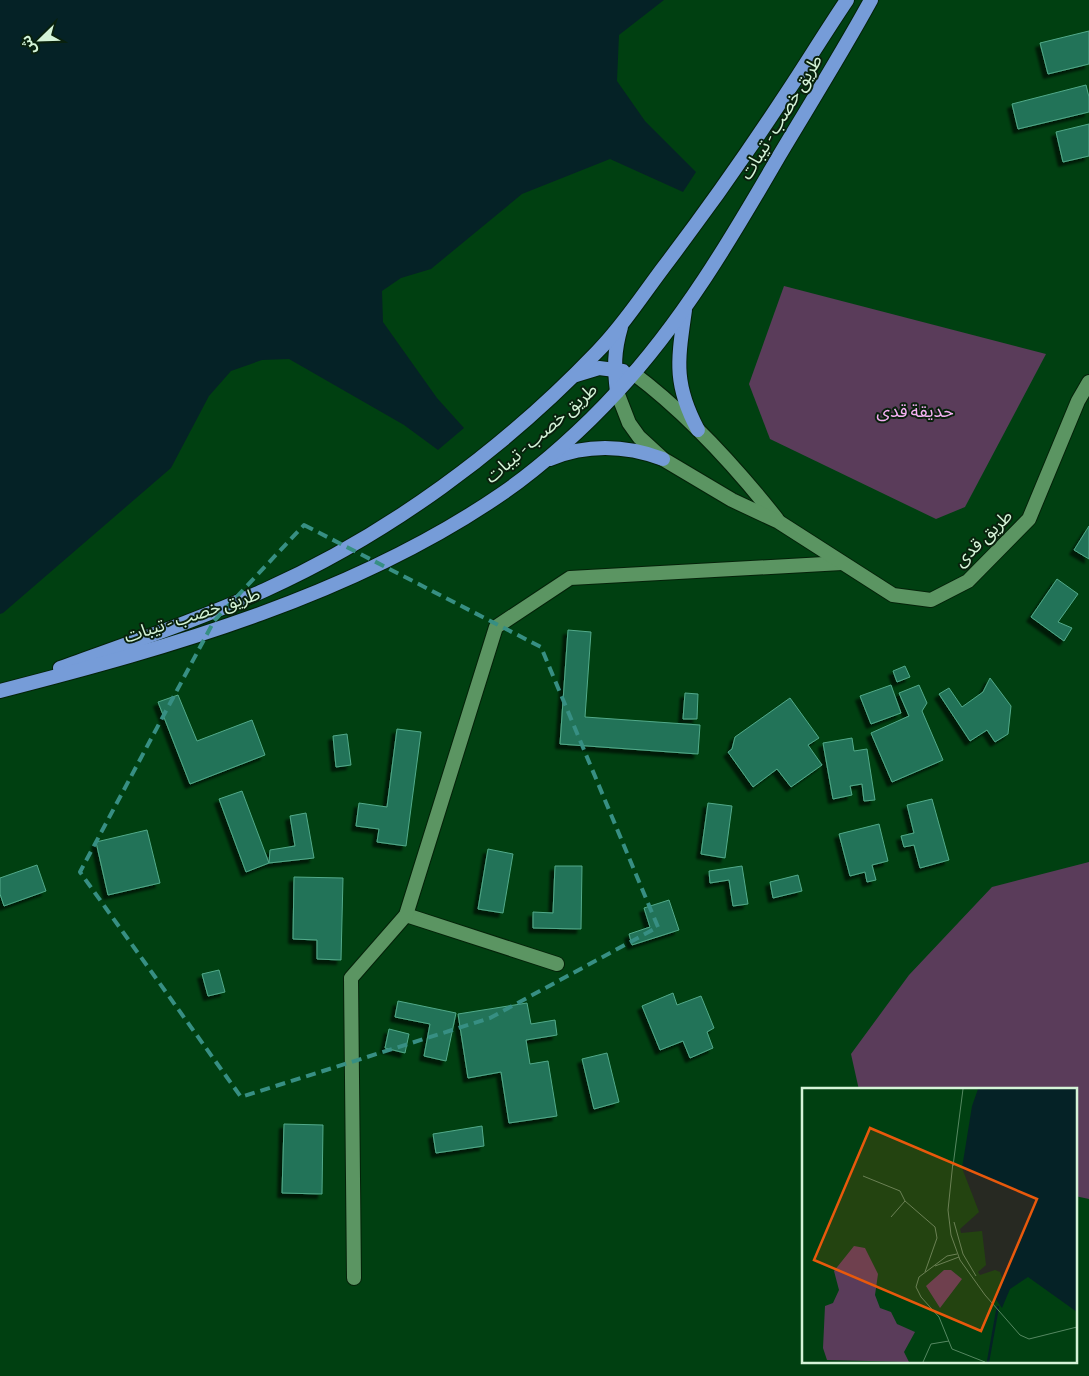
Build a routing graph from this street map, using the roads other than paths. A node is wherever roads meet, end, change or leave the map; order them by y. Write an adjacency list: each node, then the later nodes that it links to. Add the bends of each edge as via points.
1 (847, 0): 4 (highway, طريق خصب - تيبات, via 704,213)
2 (871, 0): 3 (highway, طريق خصب - تيبات, via 759,191)
3 (685, 308): 6 (highway, طريق خصب - تيبات); 10 (highway, via 679,375 688,411)
4 (623, 321): 5 (highway, via 616,344); 7 (highway, طريق خصب - تيبات, via 599,351)
5 (614, 368): 6 (highway); 7 (highway, via 599,368); 9 (highway)
6 (633, 373): 9 (highway, طريق خصب - تيبات); 10 (street, طريق قدى)
7 (571, 377): 15 (highway, طريق خصب - تيبات, via 502,440 450,481 363,538 306,570 225,607)
8 (1089, 382): 14 (street, طريق قدى, via 1029,519 968,580 931,600 893,595)
9 (617, 392): 11 (street, طريق قدى, via 634,430); 12 (highway, طريق خصب - تيبات)
10 (698, 430): 13 (street, طريق قدى)
11 (663, 459): 12 (highway, via 627,449 606,448 584,449); 13 (street, طريق قدى, via 732,500)
12 (542, 462): 15 (highway, طريق خصب - تيبات, via 505,492 453,525 341,582 179,641)
13 (778, 522): 14 (street, طريق قدى)
14 (842, 562): 16 (street, via 570,578 496,627)
15 (0, 691)
16 (406, 915): 17 (street); 18 (street, via 350,978)
17 (557, 964)
18 (354, 1278)

